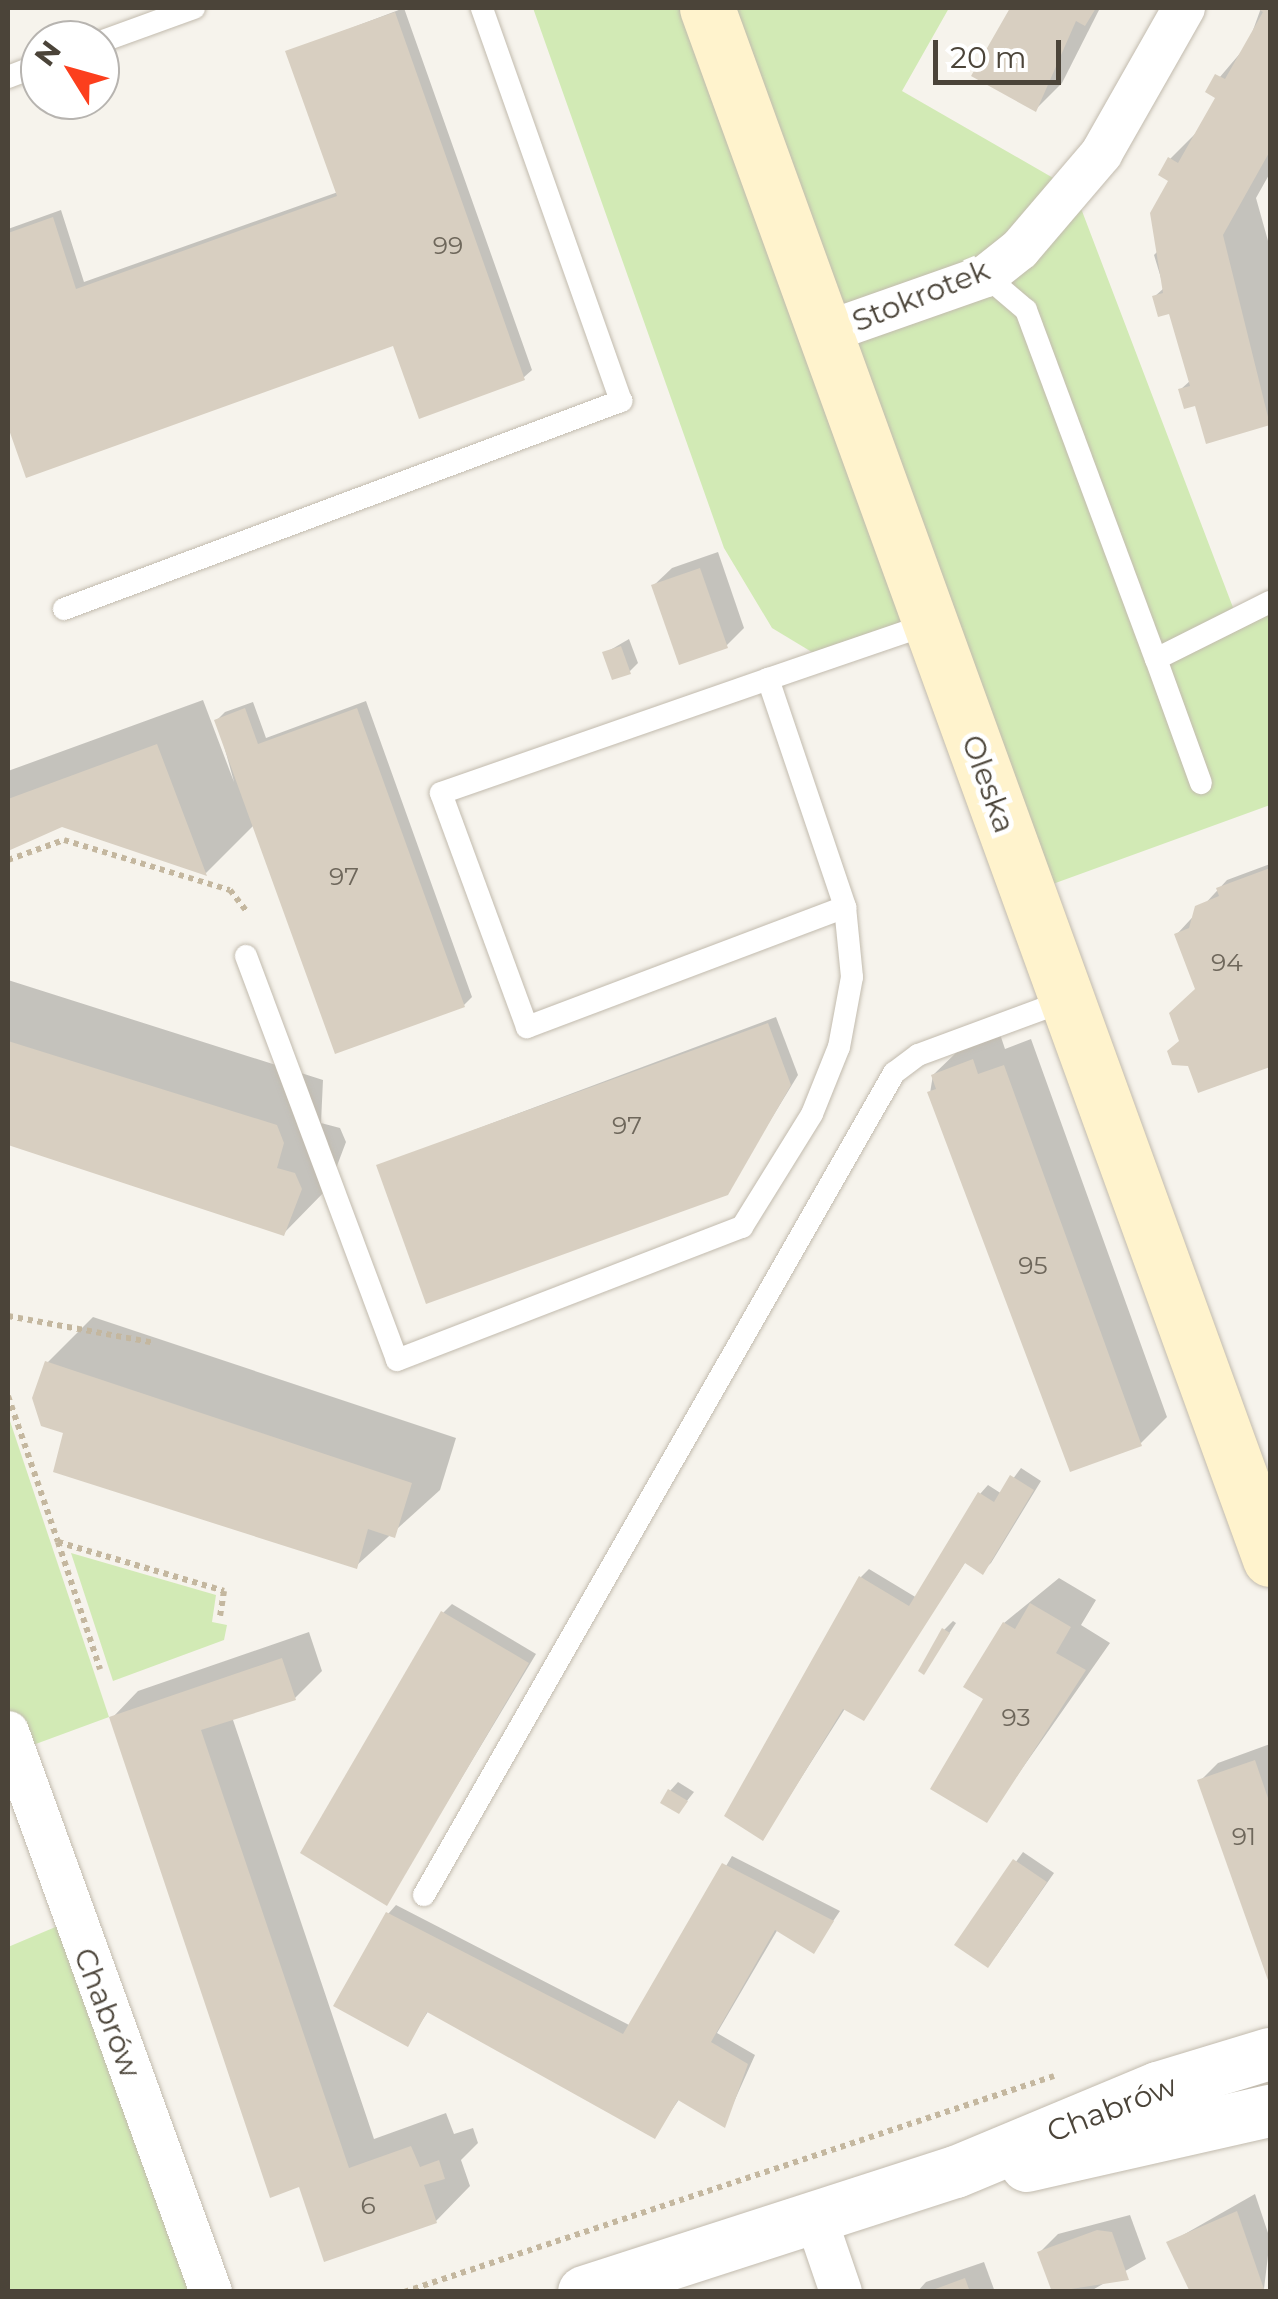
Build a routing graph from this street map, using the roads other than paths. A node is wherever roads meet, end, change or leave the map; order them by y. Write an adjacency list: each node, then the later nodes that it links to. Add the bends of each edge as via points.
1 (194, 8): 5 (lane)
2 (482, 8): 9 (lane, via 621,402)
3 (707, 8): 7 (main road, Oleska)
4 (1184, 8): 6 (street, Stokrotek, via 1101,154 1050,220)
5 (120, 35)
6 (986, 276): 7 (street, Stokrotek); 11 (lane, via 1026,310)
7 (824, 334): 10 (main road, Oleska)
8 (1270, 602): 11 (lane)
9 (64, 610)
10 (929, 624): 12 (lane); 16 (main road, Oleska)
11 (1156, 659): 13 (lane)
12 (768, 680): 14 (lane); 14 (lane, via 440,793 527,1027)
13 (1201, 782)
14 (846, 908): 15 (lane, via 852,976 839,1047 812,1114 742,1227 397,1360)
15 (246, 956)
16 (1067, 1000): 17 (main road, Oleska); 19 (lane, via 918,1055 894,1073)
17 (1270, 1559)
18 (8, 1732): 24 (street, Chabrów)
19 (424, 1896)
20 (1270, 2054): 22 (street, Chabrów, via 1158,2088)
21 (1270, 2112): 22 (street, Chabrów, via 1043,2164)
22 (956, 2172): 23 (street, Chabrów)
23 (815, 2216): 25 (street, Chabrów); 26 (street)
24 (212, 2292)
25 (584, 2292)
26 (841, 2292)

